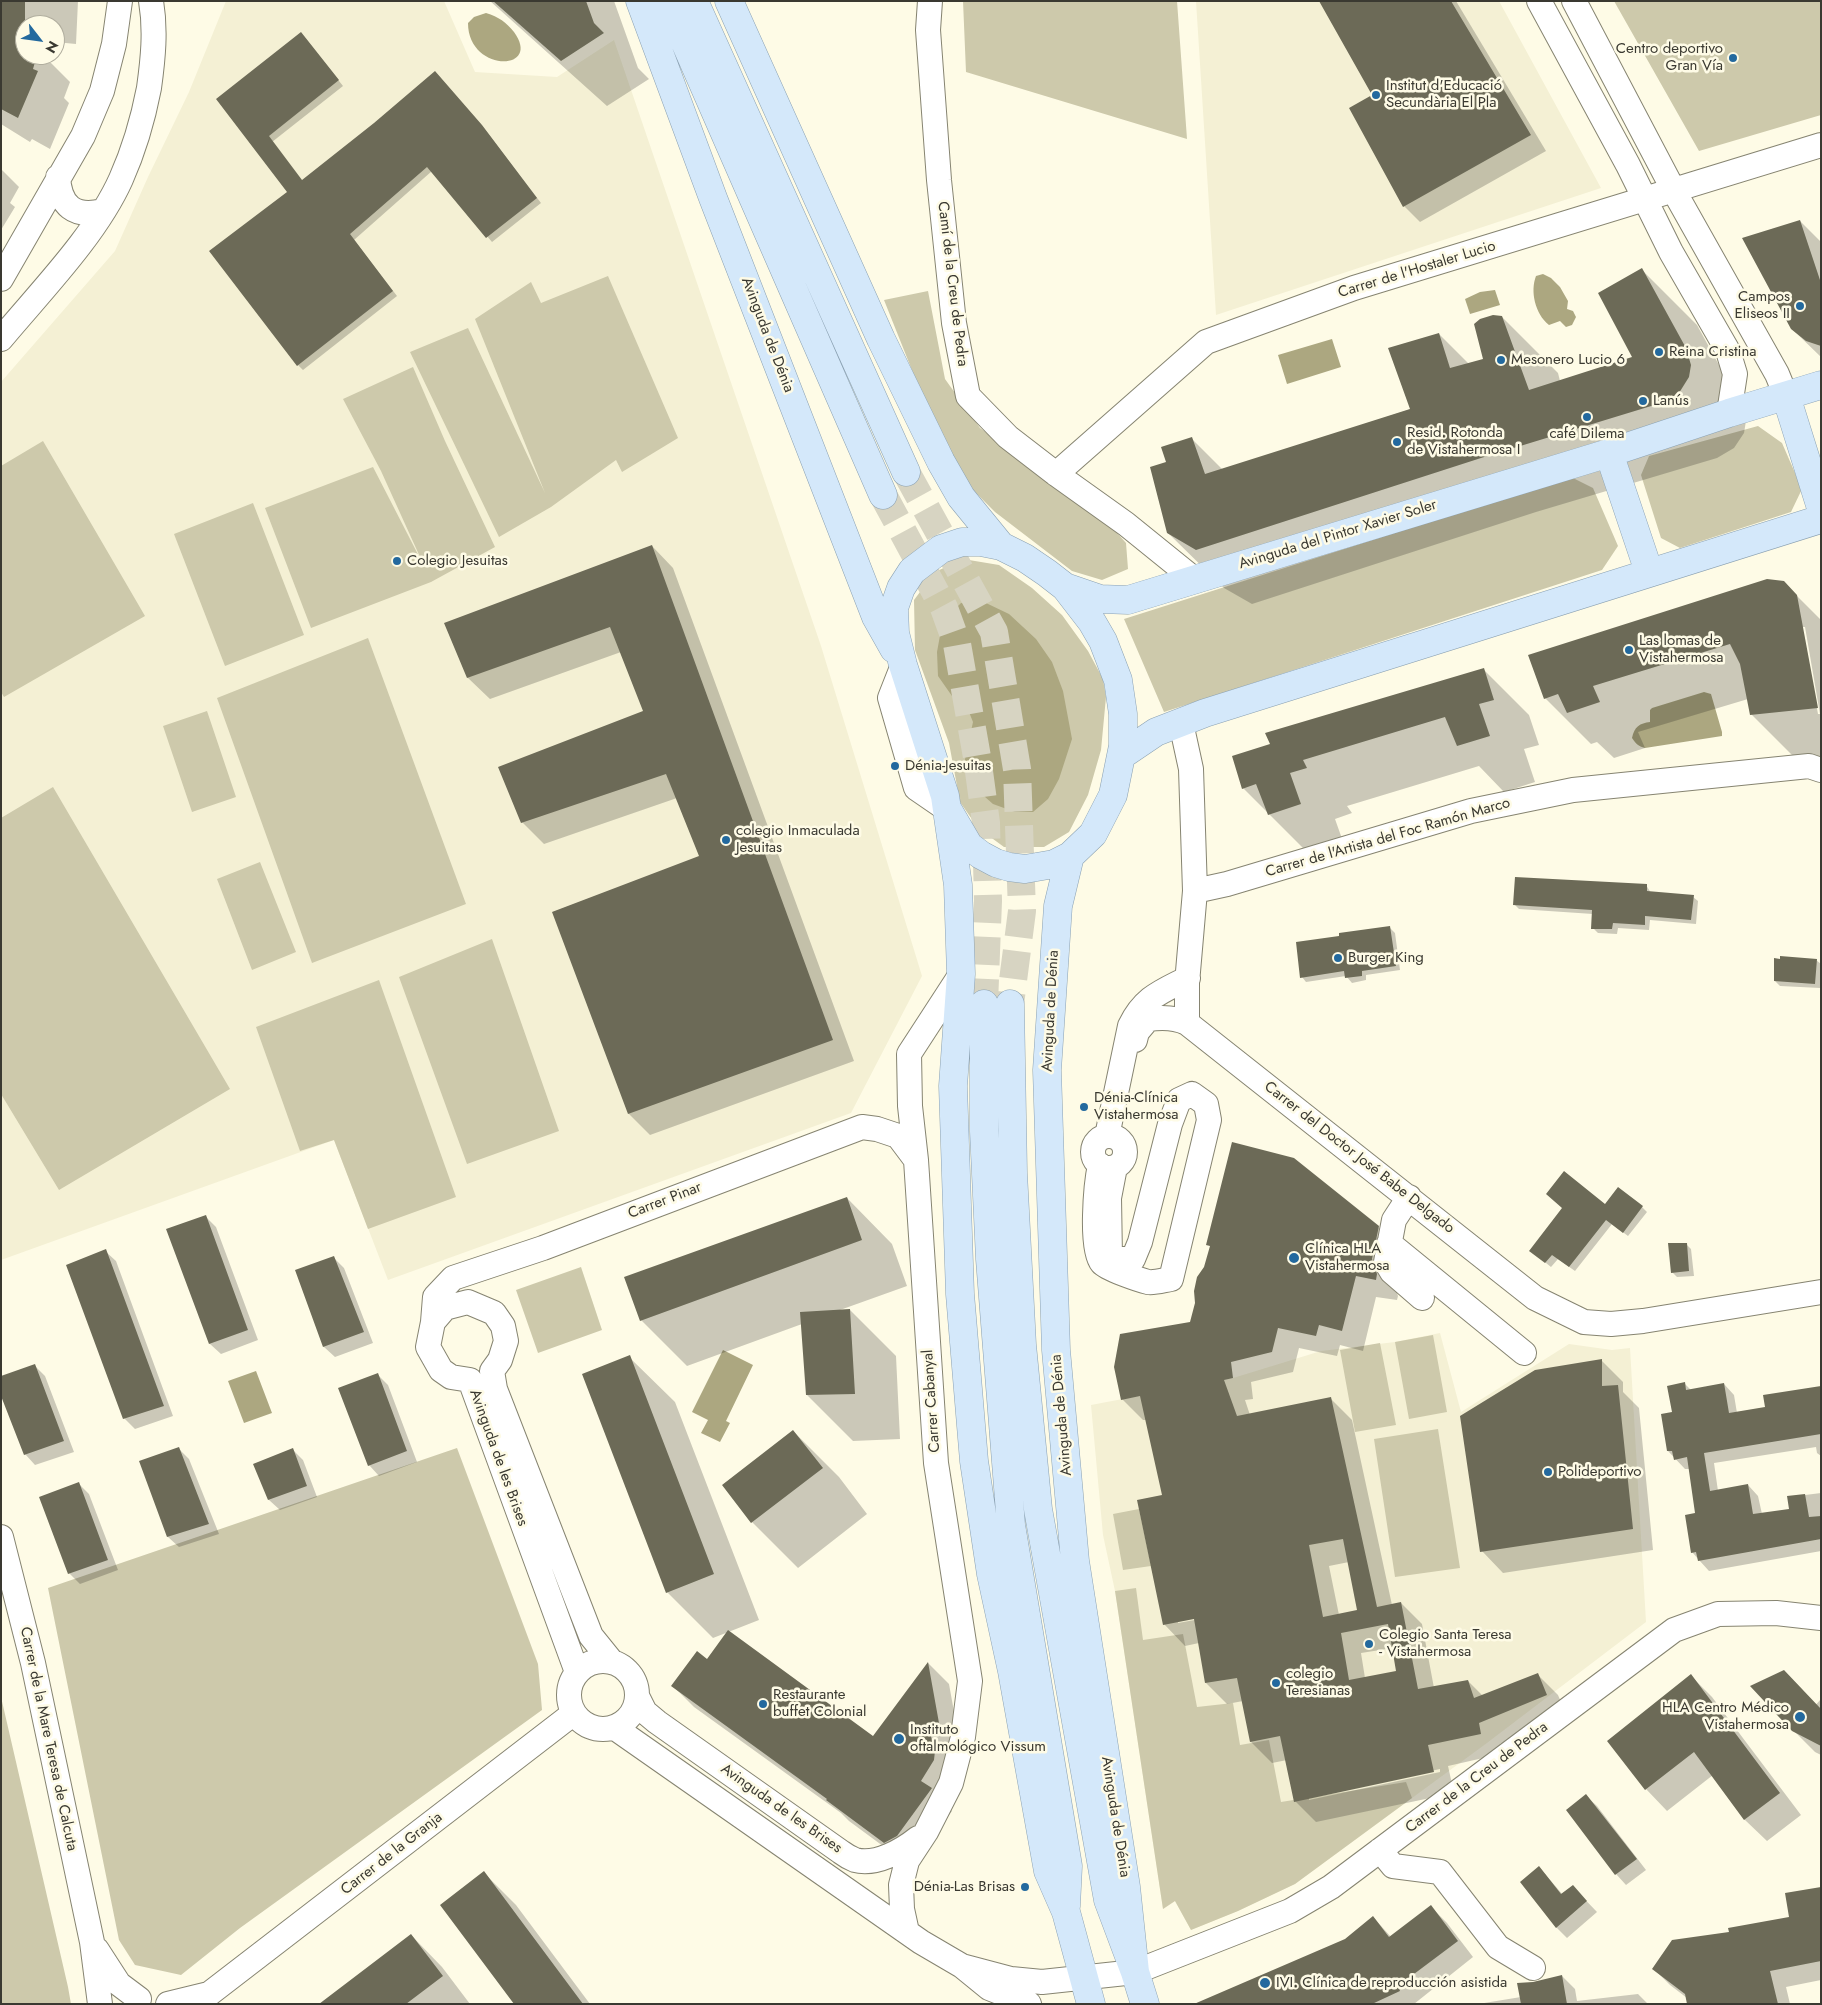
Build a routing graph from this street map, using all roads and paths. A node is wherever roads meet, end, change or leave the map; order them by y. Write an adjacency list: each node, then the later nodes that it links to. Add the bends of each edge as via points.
1 (120, 1): 11 (street, via 114,44 102,91 82,136)
2 (151, 1): 14 (street, via 155,23 145,110 121,179)
3 (640, 1): 30 (main road, Avinguda de Dénia, via 876,617)
4 (667, 1): 23 (main road)
5 (694, 1): 21 (main road)
6 (730, 1): 26 (main road, Avinguda de Dénia, via 881,339 937,453 961,497)
7 (930, 1): 22 (street, Camí de la Creu de Pedra, via 928,30 939,180 954,323 968,396 1008,437)
8 (1539, 1): 13 (street)
9 (1574, 1): 12 (street)
10 (1821, 145): 12 (street, Carrer de l'Hostaler Lucio)
11 (58, 177): 14 (street, via 59,192 65,204 79,212 93,214); 15 (street)
12 (1674, 191): 13 (street, Carrer de l'Hostaler Lucio); 18 (street, via 1777,374)
13 (1645, 200): 19 (street, via 1728,351 1735,374); 22 (street, Carrer de l'Hostaler Lucio, via 1354,288 1206,342)
14 (103, 211): 16 (street)
15 (1, 279)
16 (1, 339)
17 (1821, 386): 18 (main road, Avinguda del Pintor Xavier Soler)
18 (1786, 396): 19 (main road, Avinguda del Pintor Xavier Soler); 24 (main road)
19 (1729, 413): 20 (main road, Avinguda del Pintor Xavier Soler)
20 (1609, 453): 27 (main road); 28 (main road, Avinguda del Pintor Xavier Soler)
21 (906, 472)
22 (1056, 474): 28 (street, Camí de la Creu de Pedra, via 1126,524)
23 (883, 495)
24 (1821, 508)
25 (1821, 519): 27 (main road)
26 (1001, 546): 29 (main road, Avinguda de Dénia, via 1025,558); 30 (main road, Avinguda de Dénia, via 962,542 941,549 912,571 894,608 895,633)
27 (1649, 572): 31 (main road)
28 (1194, 579): 29 (main road, Avinguda del Pintor Xavier Soler, via 1128,600 1100,599)
29 (1065, 588): 32 (main road, Avinguda de Dénia, via 1103,640 1118,680 1123,714)
30 (903, 665): 34 (main road, Avinguda de Dénia)
31 (1181, 723): 32 (main road, via 1156,732); 36 (street, via 1191,769)
32 (1122, 755): 35 (main road, Avinguda de Dénia, via 1113,795 1104,815 1093,834)
33 (1821, 770): 36 (street, Carrer de l'Artista del Foc Ramón Marco, via 1809,766 1573,790 1471,812)
34 (948, 810): 35 (main road, Avinguda de Dénia, via 969,846 996,863 1025,869 1054,864); 37 (main road, Avinguda de Dénia, via 958,885)
35 (1070, 856): 63 (main road, Avinguda de Dénia, via 1058,906 1047,1070 1056,1350 1075,1561 1126,1887)
36 (1195, 891): 38 (street)
37 (961, 974): 41 (street, Carrer Cabanyal, via 909,1054); 58 (main road, Avinguda de Dénia, via 953,1096 960,1294 974,1460 991,1574 1048,1871)
38 (1188, 978): 39 (street); 40 (street, via 1157,994 1137,1011 1130,1026)
39 (1188, 1023): 40 (street, via 1162,1017 1148,1019 1139,1029); 43 (street, Carrer del Doctor José Babe Delgado)
40 (1111, 1137): 42 (street, via 1097,1141 1093,1151 1094,1157)
41 (916, 1160): 47 (street, Carrer Pinar, via 898,1136 862,1127 543,1248 453,1278 435,1297); 56 (street, Carrer Cabanyal, via 936,1463 970,1681 963,1737 951,1783)
42 (1108, 1166): 42 (street, via 1096,1182 1097,1247 1101,1263 1149,1282 1171,1279 1209,1120 1206,1104 1192,1094 1178,1100 1133,1259 1110,1257)
43 (1409, 1198): 44 (street, via 1394,1220); 45 (street, Carrer del Doctor José Babe Delgado, via 1535,1298 1584,1322 1643,1321)
44 (1390, 1243): 46 (street, via 1386,1262 1392,1272); 48 (street)
45 (1821, 1292)
46 (1422, 1298)
47 (432, 1322): 51 (street, Avinguda de les Brises, via 445,1308 468,1302 494,1313 503,1326 506,1341 500,1360 492,1371 496,1389 591,1636); 52 (street, Avinguda de les Brises, via 428,1347 441,1370 451,1377 470,1380)
48 (1524, 1353)
49 (1, 1537): 60 (street, Carrer de la Mare Teresa de Calcuta, via 33,1663)
50 (1821, 1618): 57 (street, Carrer de la Creu de Pedra, via 1776,1613 1718,1614 1674,1630)
51 (612, 1662): 52 (street, via 593,1662); 53 (street, via 630,1675 636,1685)
52 (577, 1672): 54 (street, via 569,1692 569,1703)
53 (637, 1696): 55 (street, via 631,1715); 56 (street, Avinguda de les Brises, via 645,1712 656,1722 856,1860 868,1861 889,1855 905,1848)
54 (574, 1713): 55 (street, via 592,1728); 65 (street, Carrer de la Granja)
55 (615, 1728): 59 (street, Avinguda de les Brises)
56 (926, 1832): 59 (street, via 907,1861 901,1885)
57 (1380, 1850): 62 (street, via 1393,1866 1440,1872 1498,1947); 63 (street, Carrer de la Creu de Pedra, via 1331,1887 1290,1911)
58 (1066, 1912): 63 (main road, Avinguda de Dénia, via 1068,1866 1011,1525 990,1259 984,1131 997,1004 1013,1173 1022,1345 1038,1509 1108,1900); 64 (main road, Avinguda de Dénia)
59 (907, 1932): 61 (street, Avinguda de les Brises)
60 (92, 1942): 66 (street, Carrer de la Mare Teresa de Calcuta, via 119,1984); 67 (street, Carrer de la Mare Teresa de Calcuta)
61 (962, 1966): 64 (street, Avinguda de les Brises, via 1019,1980 1042,1982); 69 (street, Avinguda de les Brises, via 989,1988)
62 (1533, 1968)
63 (1135, 1972): 64 (street, Carrer de la Creu de Pedra); 71 (main road, Avinguda de Dénia)
64 (1084, 1978): 70 (main road, Avinguda de Dénia)
65 (205, 1999): 68 (street, Carrer de la Granja)
66 (138, 2002)
67 (100, 2004)
68 (168, 2004)
69 (1029, 2004)
70 (1091, 2004)
71 (1145, 2004)

